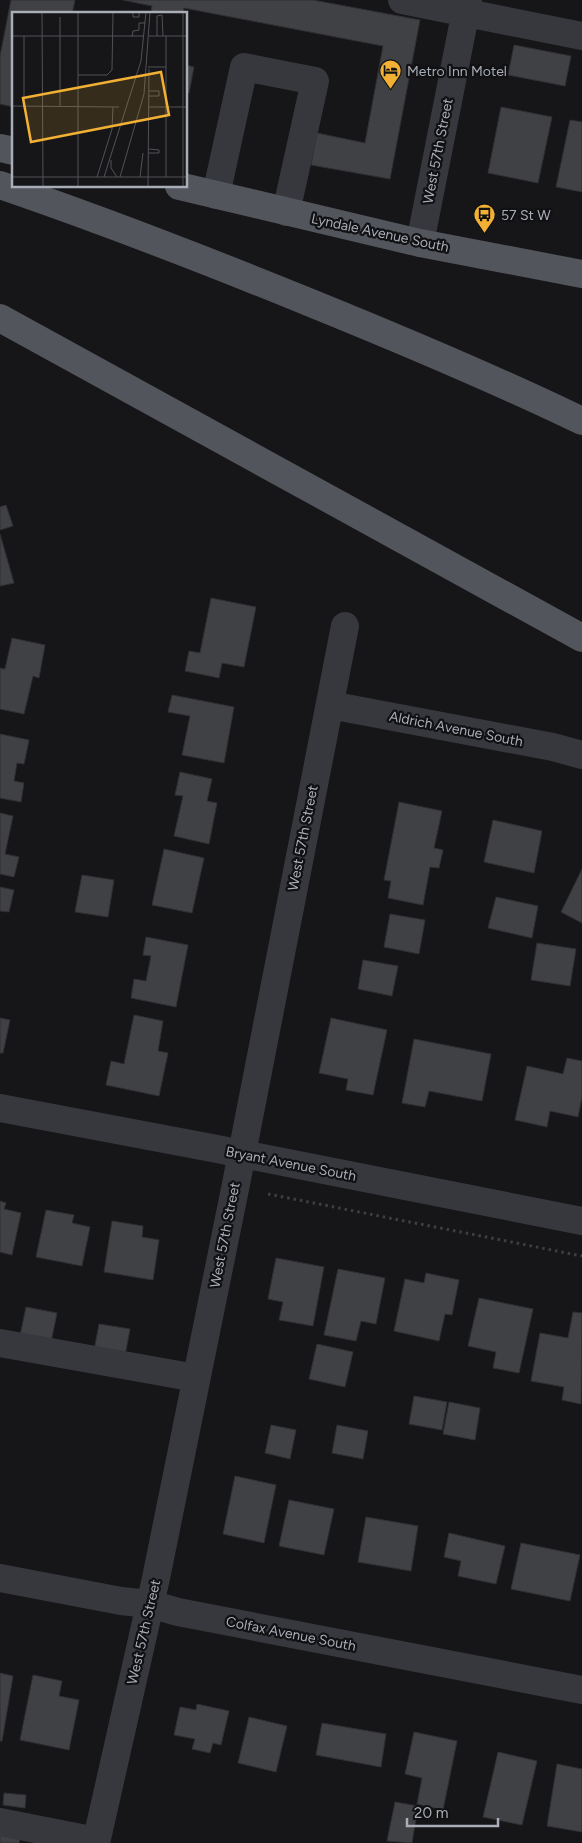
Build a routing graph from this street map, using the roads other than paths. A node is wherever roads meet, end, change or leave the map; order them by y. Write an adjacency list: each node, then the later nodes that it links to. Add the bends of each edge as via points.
1 (402, 0): 2 (street)
2 (467, 6): 3 (street); 8 (street, West 57th Street)
3 (582, 36)
4 (0, 185): 11 (main road, via 273,288)
5 (187, 188): 6 (main road, Lyndale Avenue South)
6 (216, 195): 7 (main road, Lyndale Avenue South); 7 (street, via 244,67 314,81)
7 (286, 212): 8 (main road, Lyndale Avenue South)
8 (420, 243): 9 (main road, Lyndale Avenue South)
9 (582, 274)
10 (0, 318): 13 (main road)
11 (582, 421)
12 (345, 626): 14 (street, West 57th Street)
13 (582, 638)
14 (330, 705): 15 (street, Aldrich Avenue South); 17 (street, West 57th Street)
15 (582, 754)
16 (0, 1108): 17 (street, Bryant Avenue South)
17 (241, 1154): 18 (street, Bryant Avenue South); 20 (street, West 57th Street)
18 (582, 1221)
19 (0, 1343): 20 (street)
20 (196, 1378): 22 (street, West 57th Street)
21 (0, 1578): 22 (street, Colfax Avenue South)
22 (150, 1604): 23 (street, Colfax Avenue South); 25 (street, West 57th Street)
23 (582, 1690)
24 (0, 1822): 25 (street)
25 (96, 1842)

